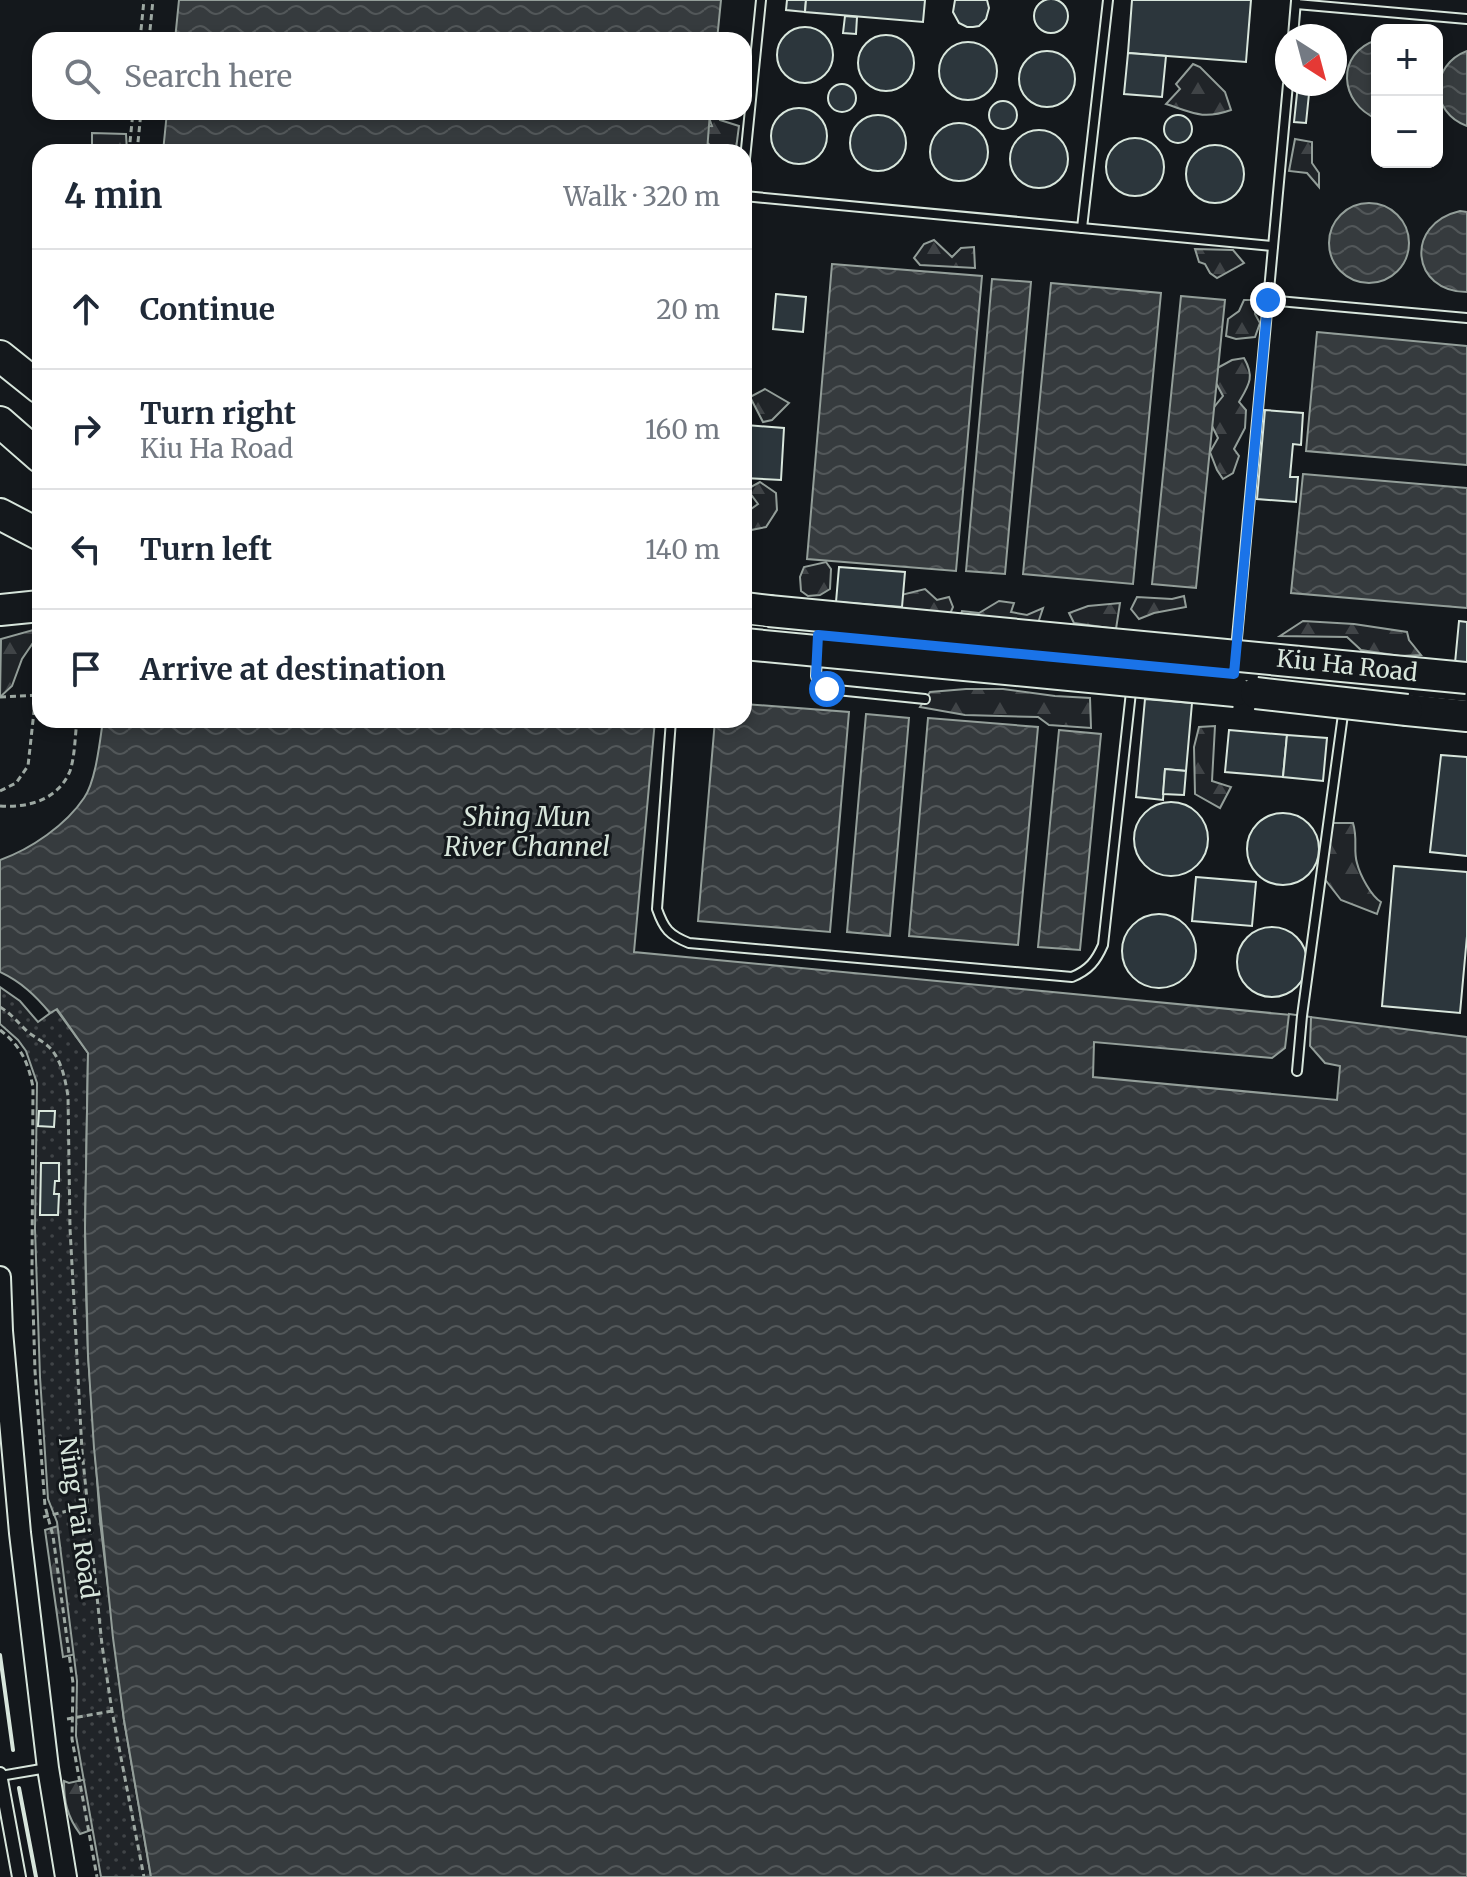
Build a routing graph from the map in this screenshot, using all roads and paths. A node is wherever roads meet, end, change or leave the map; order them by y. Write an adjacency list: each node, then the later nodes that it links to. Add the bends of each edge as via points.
1 (144, 0): 8 (path)
2 (153, 0): 9 (path)
3 (761, 0): 10 (lane)
4 (1108, 0): 19 (lane)
5 (1296, 2): 6 (lane); 7 (lane)
6 (1467, 19)
7 (1294, 24)
8 (141, 32)
9 (150, 32)
10 (752, 89)
11 (1287, 96): 20 (lane)
12 (132, 120): 15 (path)
13 (140, 120): 16 (path)
14 (749, 120): 17 (lane)
15 (130, 144)
16 (138, 144)
17 (747, 144)
18 (752, 197): 19 (lane)
19 (1082, 228): 20 (lane)
20 (1273, 246): 21 (lane)
21 (1268, 300): 22 (lane); 36 (lane)
22 (1467, 318)
23 (0, 356): 24 (highway)
24 (32, 382)
25 (0, 422): 26 (highway)
26 (32, 450)
27 (0, 514): 28 (highway)
28 (32, 531)
29 (32, 607): 31 (highway)
30 (752, 609): 37 (highway, bridge)
31 (0, 610)
32 (752, 628): 33 (lane, Kiu Ha Road)
33 (818, 635): 35 (lane, Kiu Ha Road); 42 (lane, via 819,685)
34 (752, 645): 43 (highway, bridge)
35 (1134, 665): 36 (lane, Kiu Ha Road); 46 (lane, via 1103,945 1085,971 1072,977 689,943 674,937 657,909)
36 (1234, 674): 38 (lane, Kiu Ha Road)
37 (1467, 678)
38 (1346, 686): 41 (lane, Kiu Ha Road); 51 (lane)
39 (32, 695): 40 (path)
40 (0, 697)
41 (1467, 697)
42 (925, 699)
43 (1467, 716)
44 (33, 728): 47 (path, via 28,766 16,783)
45 (76, 728): 48 (path, via 70,771 61,787 37,803)
46 (670, 728)
47 (0, 791)
48 (0, 806)
49 (0, 1007): 53 (path, via 50,1048 65,1076)
50 (0, 1030): 54 (path, Ning Tai Road, via 21,1051 33,1087 32,1272)
51 (1297, 1071)
52 (0, 1277): 57 (street, via 17,1499)
53 (88, 1506): 54 (path); 55 (path)
54 (45, 1516): 56 (path, Ning Tai Road, via 53,1536 73,1683)
55 (112, 1711): 56 (path); 62 (path)
56 (70, 1719): 61 (path, Ning Tai Road)
57 (48, 1768): 58 (lane); 60 (street)
58 (0, 1775): 59 (street)
59 (19, 1877)
60 (66, 1877)
61 (97, 1877)
62 (144, 1877)

